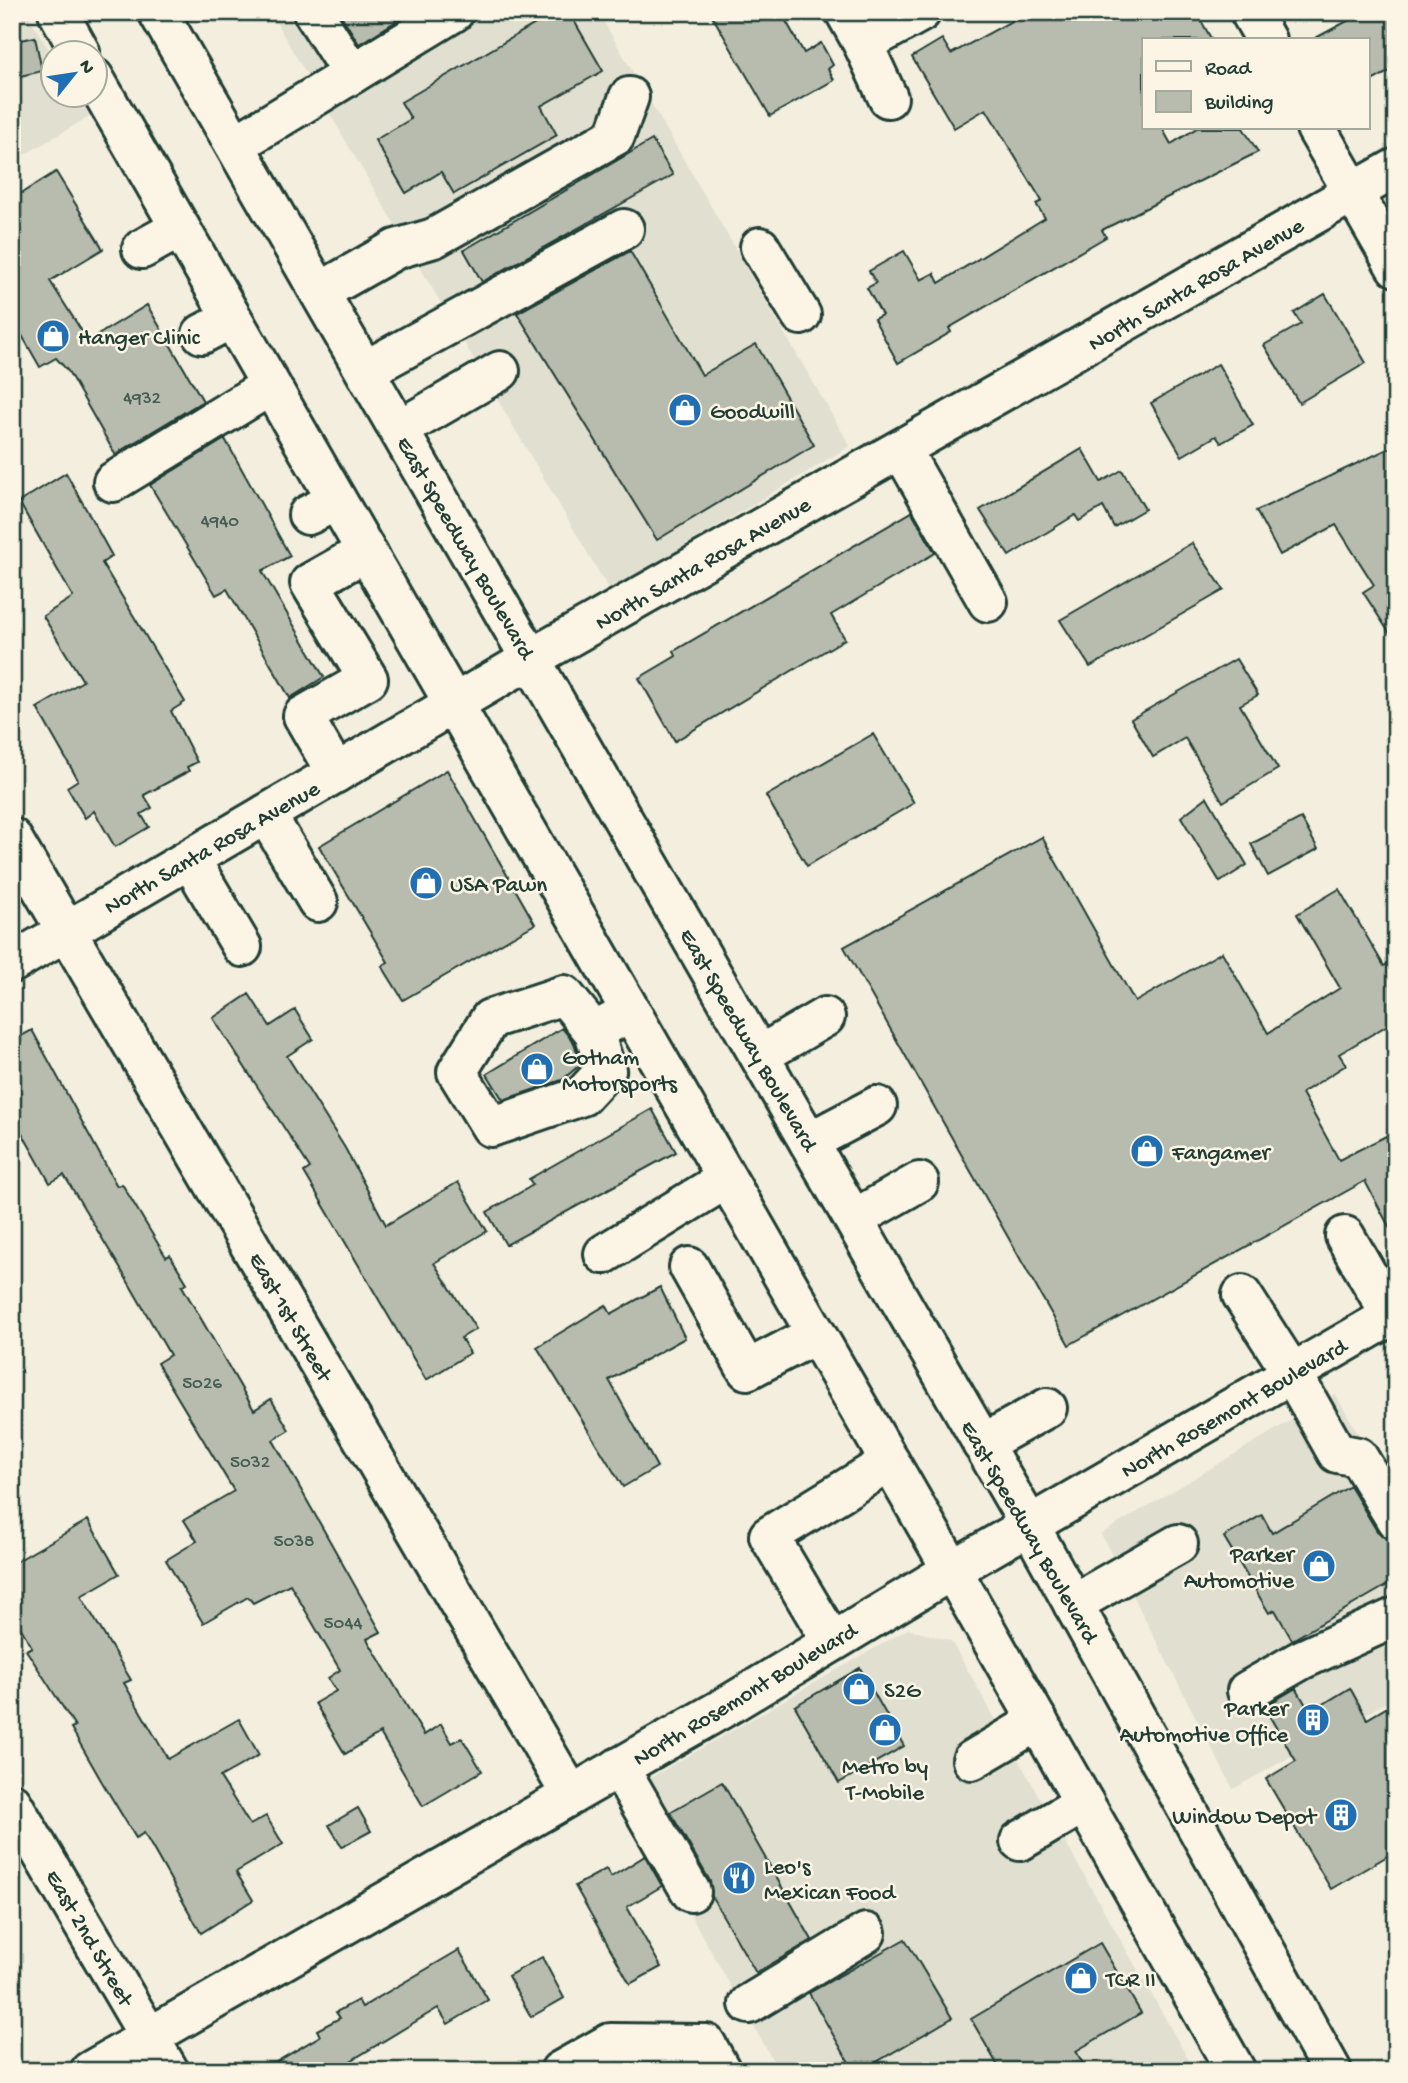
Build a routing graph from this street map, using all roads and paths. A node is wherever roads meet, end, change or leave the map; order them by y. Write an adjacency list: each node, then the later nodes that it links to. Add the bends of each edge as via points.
1 (58, 12): 8 (main road)
2 (158, 12): 15 (main road, East Speedway Boulevard)
3 (313, 12): 10 (main road)
4 (454, 12): 10 (main road)
5 (921, 12): 7 (main road)
6 (1250, 12): 9 (main road)
7 (854, 28): 12 (main road)
8 (72, 38)
9 (1265, 38)
10 (352, 74): 15 (main road)
11 (629, 97): 23 (main road, via 615,136 434,238 396,249)
12 (888, 98)
13 (108, 102): 18 (main road)
14 (1317, 130): 17 (main road)
15 (235, 145): 23 (main road, East Speedway Boulevard)
16 (1396, 169): 17 (main road, North Santa Rosa Avenue)
17 (1354, 193): 22 (main road); 29 (main road, North Santa Rosa Avenue)
18 (180, 228): 21 (main road); 27 (main road, via 217,326)
19 (624, 229): 25 (main road)
20 (760, 247): 24 (main road)
21 (142, 249)
22 (1396, 268)
23 (320, 292): 25 (main road, East Speedway Boulevard)
24 (801, 314)
25 (366, 370): 28 (main road, East Speedway Boulevard)
26 (500, 371): 28 (main road)
27 (270, 386): 30 (main road); 31 (main road, via 322,508)
28 (400, 429): 33 (main road, East Speedway Boulevard)
29 (901, 449): 32 (main road); 33 (main road, North Santa Rosa Avenue)
30 (113, 482)
31 (365, 552): 34 (main road); 35 (main road, via 310,583 368,679 303,716)
32 (988, 602)
33 (532, 658): 34 (main road, North Santa Rosa Avenue); 46 (main road, East Speedway Boulevard)
34 (453, 705): 35 (main road, North Santa Rosa Avenue); 43 (main road)
35 (336, 773): 36 (main road, North Santa Rosa Avenue)
36 (266, 814): 38 (main road, North Santa Rosa Avenue); 39 (main road)
37 (12, 838): 40 (main road, East 1st Street)
38 (190, 859): 40 (main road, North Santa Rosa Avenue); 41 (main road)
39 (318, 902)
40 (66, 931): 42 (main road, North Santa Rosa Avenue); 73 (main road, East 1st Street)
41 (242, 947)
42 (12, 963)
43 (630, 1012): 45 (main road); 49 (main road)
44 (825, 1017): 46 (main road)
45 (594, 1032)
46 (760, 1055): 48 (main road, East Speedway Boulevard)
47 (877, 1107): 48 (main road)
48 (809, 1142): 51 (main road, East Speedway Boulevard)
49 (726, 1179): 53 (main road); 57 (main road)
50 (919, 1182): 51 (main road)
51 (854, 1219): 60 (main road, East Speedway Boulevard)
52 (1345, 1236): 56 (main road)
53 (604, 1254)
54 (689, 1267): 57 (main road, via 747,1370)
55 (1242, 1295): 58 (main road)
56 (1393, 1314): 58 (main road, North Rosemont Boulevard)
57 (816, 1334): 61 (main road)
58 (1292, 1373): 62 (main road, via 1337,1453 1358,1457); 63 (main road, North Rosemont Boulevard)
59 (1047, 1408): 60 (main road)
60 (982, 1444): 63 (main road, East Speedway Boulevard)
61 (890, 1462): 65 (main road); 68 (main road, via 769,1536)
62 (1396, 1520)
63 (1030, 1526): 65 (main road, North Rosemont Boulevard); 66 (main road, East Speedway Boulevard)
64 (1178, 1544): 66 (main road)
65 (952, 1570): 68 (main road, North Rosemont Boulevard); 70 (main road)
66 (1073, 1604): 86 (main road, East Speedway Boulevard)
67 (1396, 1617): 69 (main road, via 1301,1660)
68 (832, 1642): 72 (main road, North Rosemont Boulevard)
69 (1247, 1691)
70 (1038, 1721): 71 (main road); 75 (main road)
71 (972, 1760)
72 (619, 1767): 73 (main road, North Rosemont Boulevard); 77 (main road)
73 (571, 1795): 80 (main road, North Rosemont Boulevard)
74 (12, 1803): 80 (main road, East 2nd Street)
75 (1084, 1803): 76 (main road); 85 (main road)
76 (1020, 1842)
77 (691, 1892)
78 (866, 1933): 79 (main road)
79 (749, 2004)
80 (150, 2037): 81 (main road, North Rosemont Boulevard); 82 (main road, East 2nd Street)
81 (90, 2071)
82 (169, 2071)
83 (560, 2071): 84 (main road, via 610,2043 706,2044)
84 (721, 2071)
85 (1236, 2071)
86 (1332, 2071)

